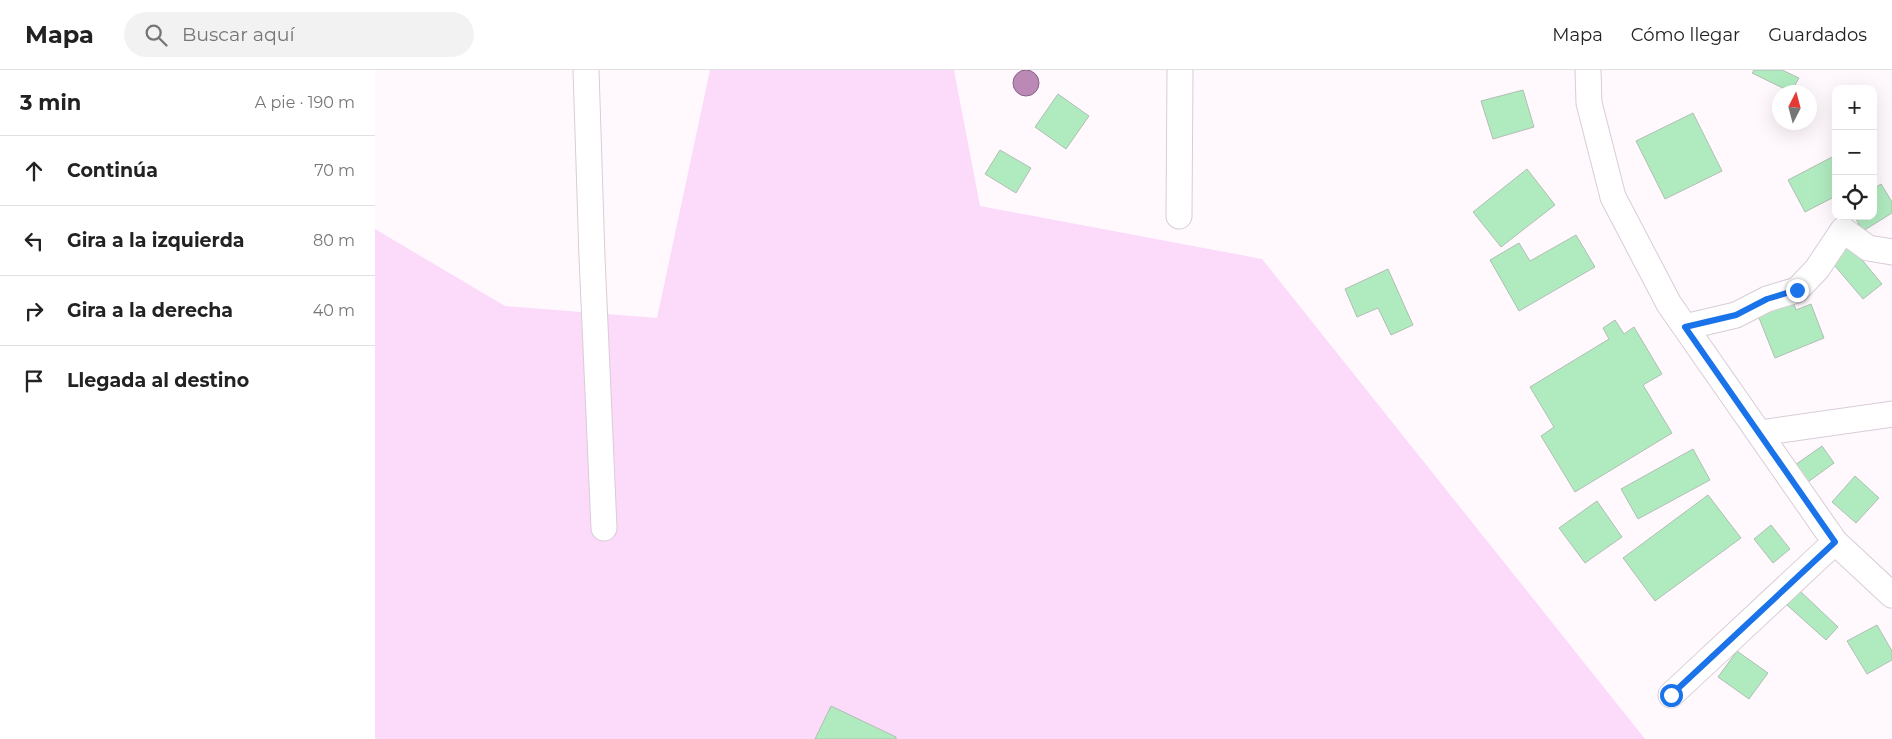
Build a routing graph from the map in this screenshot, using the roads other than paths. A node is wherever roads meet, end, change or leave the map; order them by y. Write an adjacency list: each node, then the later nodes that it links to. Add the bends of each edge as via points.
1 (586, 70): 9 (street)
2 (1180, 70): 4 (street)
3 (1588, 70): 6 (street, via 1589,103 1613,197 1669,304)
4 (1179, 216)
5 (1892, 252): 6 (street, via 1868,248 1843,230 1817,269 1797,290 1767,299 1736,315)
6 (1685, 327): 8 (street)
7 (1892, 414): 8 (street)
8 (1760, 434): 10 (street)
9 (604, 528)
10 (1835, 542): 11 (street); 12 (street)
11 (1892, 595)
12 (1671, 695)

